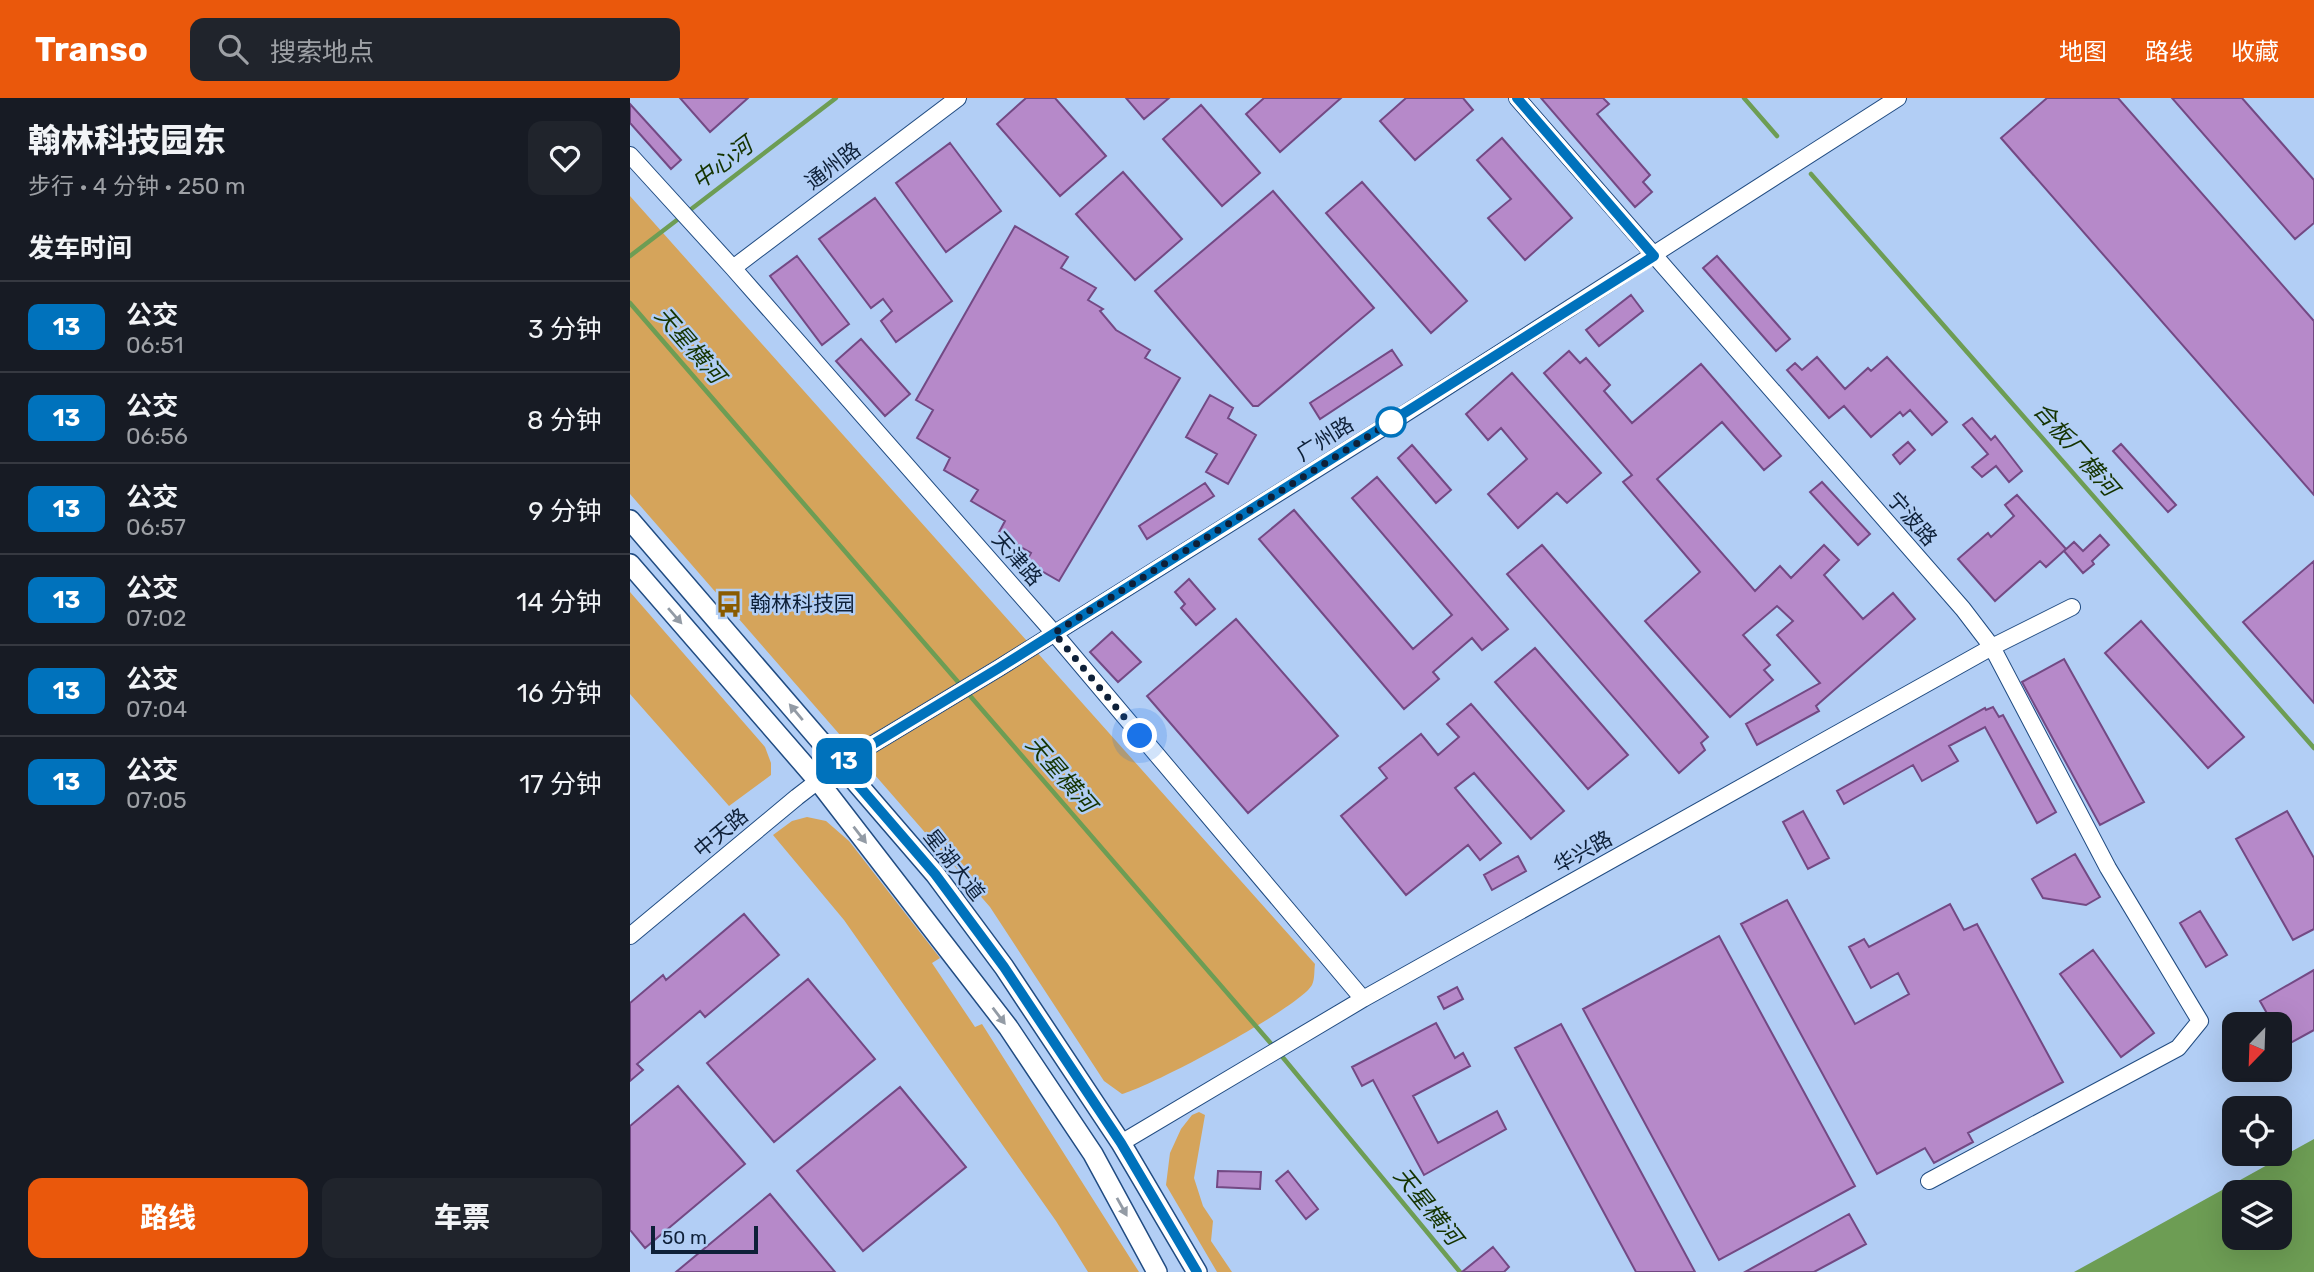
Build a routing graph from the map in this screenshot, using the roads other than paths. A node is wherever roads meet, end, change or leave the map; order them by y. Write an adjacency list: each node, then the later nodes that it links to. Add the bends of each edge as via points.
1 (958, 98): 6 (street, 通州路)
2 (1517, 98): 5 (street, 宁波路)
3 (1898, 98): 5 (street, 广州路)
4 (630, 155): 6 (street, 天津路)
5 (1654, 256): 10 (street, 广州路); 11 (street, 宁波路)
6 (733, 268): 10 (street, 天津路)
7 (630, 520): 12 (main road, 星湖大道, one-way to 7)
8 (630, 564): 13 (main road, one-way to 13)
9 (2072, 607): 11 (street, 华兴路)
10 (1054, 633): 12 (street, 广州路); 15 (street, 天津路)
11 (1992, 647): 15 (street, 华兴路); 17 (street, 宁波路, via 2108,868 2200,1021 2178,1048)
12 (840, 764): 13 (street, 中天路); 16 (main road, 星湖大道, via 935,874 1004,967)
13 (819, 782): 14 (street, 中天路); 18 (main road, one-way to 18, via 1008,1027 1093,1154)
14 (630, 936)
15 (1363, 999): 16 (street, 华兴路)
16 (1121, 1143): 19 (main road, 星湖大道)
17 (1929, 1181)
18 (1157, 1272)
19 (1197, 1272)

